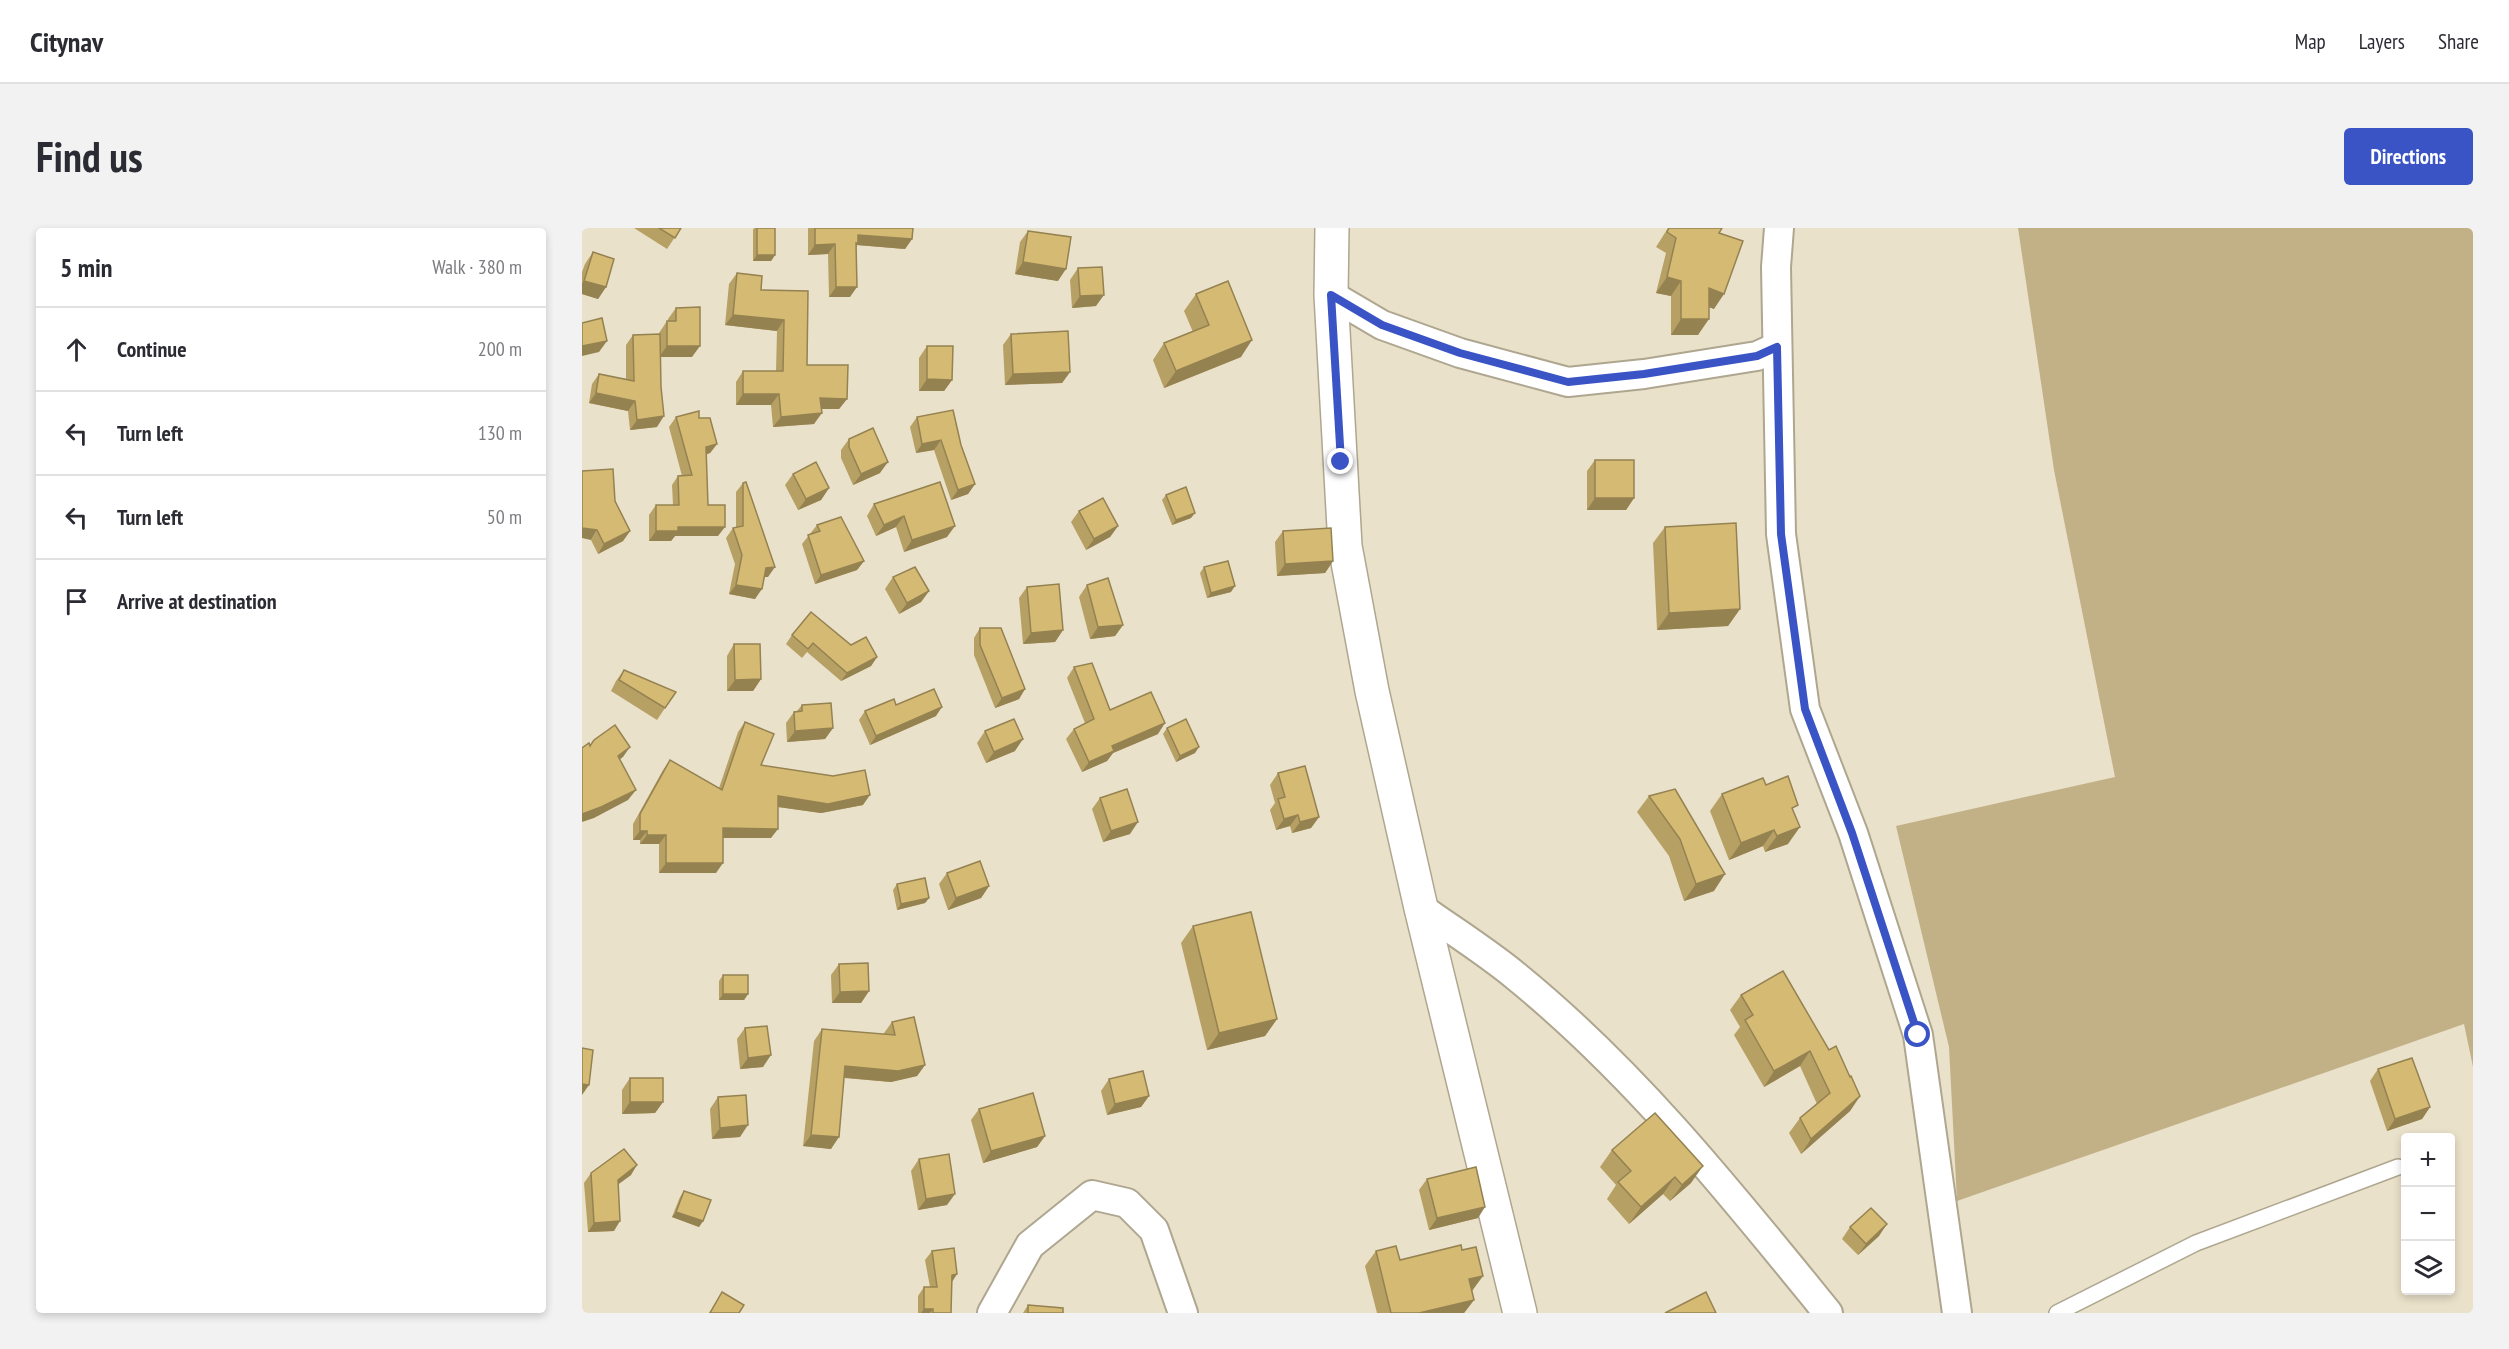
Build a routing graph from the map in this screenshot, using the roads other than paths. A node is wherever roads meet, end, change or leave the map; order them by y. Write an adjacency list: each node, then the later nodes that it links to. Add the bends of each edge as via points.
1 (1332, 228): 3 (street)
2 (1779, 228): 4 (street)
3 (1331, 295): 4 (street, via 1382,325 1460,353 1568,382 1757,356); 5 (street, via 1345,546 1372,691)
4 (1777, 347): 11 (street, via 1781,534 1805,709 1852,833 1918,1035)
5 (1422, 908): 9 (street); 10 (street, via 1517,977 1605,1057 1719,1179)
6 (2398, 1167): 12 (lane, via 2196,1243)
7 (992, 1313): 8 (street, via 1030,1245 1092,1195 1127,1203 1154,1230)
8 (1184, 1313)
9 (1520, 1313)
10 (1828, 1313)
11 (1956, 1313)
12 (2057, 1313)

